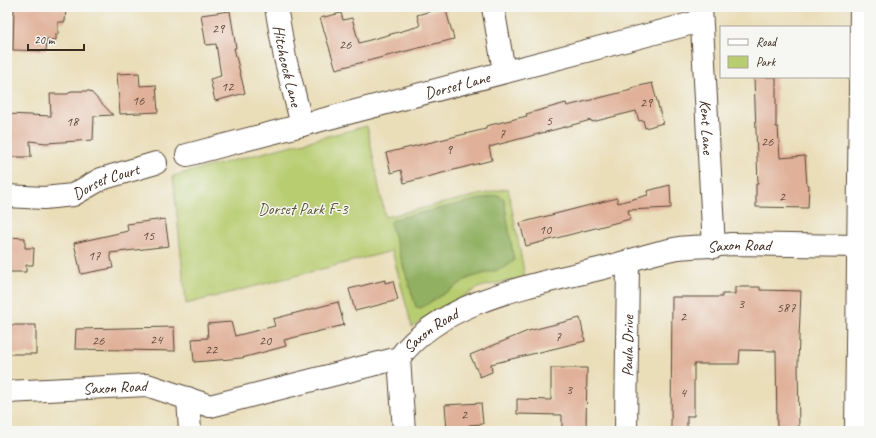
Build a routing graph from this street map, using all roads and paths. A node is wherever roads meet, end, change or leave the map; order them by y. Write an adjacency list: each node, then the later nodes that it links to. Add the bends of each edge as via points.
1 (276, 7): 6 (street, Hitchcock Lane, via 285,58)
2 (493, 7): 5 (street)
3 (861, 7): 10 (street)
4 (701, 14): 5 (street, Dorset Lane, via 567,57); 11 (street, Kent Lane)
5 (504, 71): 6 (street, Dorset Lane)
6 (302, 125): 7 (street, Dorset Lane)
7 (187, 155)
8 (156, 162): 9 (street, Dorset Court, via 101,179 73,195 44,198)
9 (7, 196)
10 (859, 246): 11 (street, Saxon Road, via 730,244); 19 (street)
11 (714, 247): 12 (street, Saxon Road, via 679,248)
12 (628, 262): 13 (street, Saxon Road, via 495,295 463,309 424,333); 18 (street, Paula Drive)
13 (399, 358): 15 (street, Saxon Road, via 210,406); 17 (street)
14 (7, 392): 15 (street, Saxon Road, via 147,386)
15 (188, 398): 16 (street)
16 (190, 431)
17 (404, 431)
18 (626, 431)
19 (856, 431)

